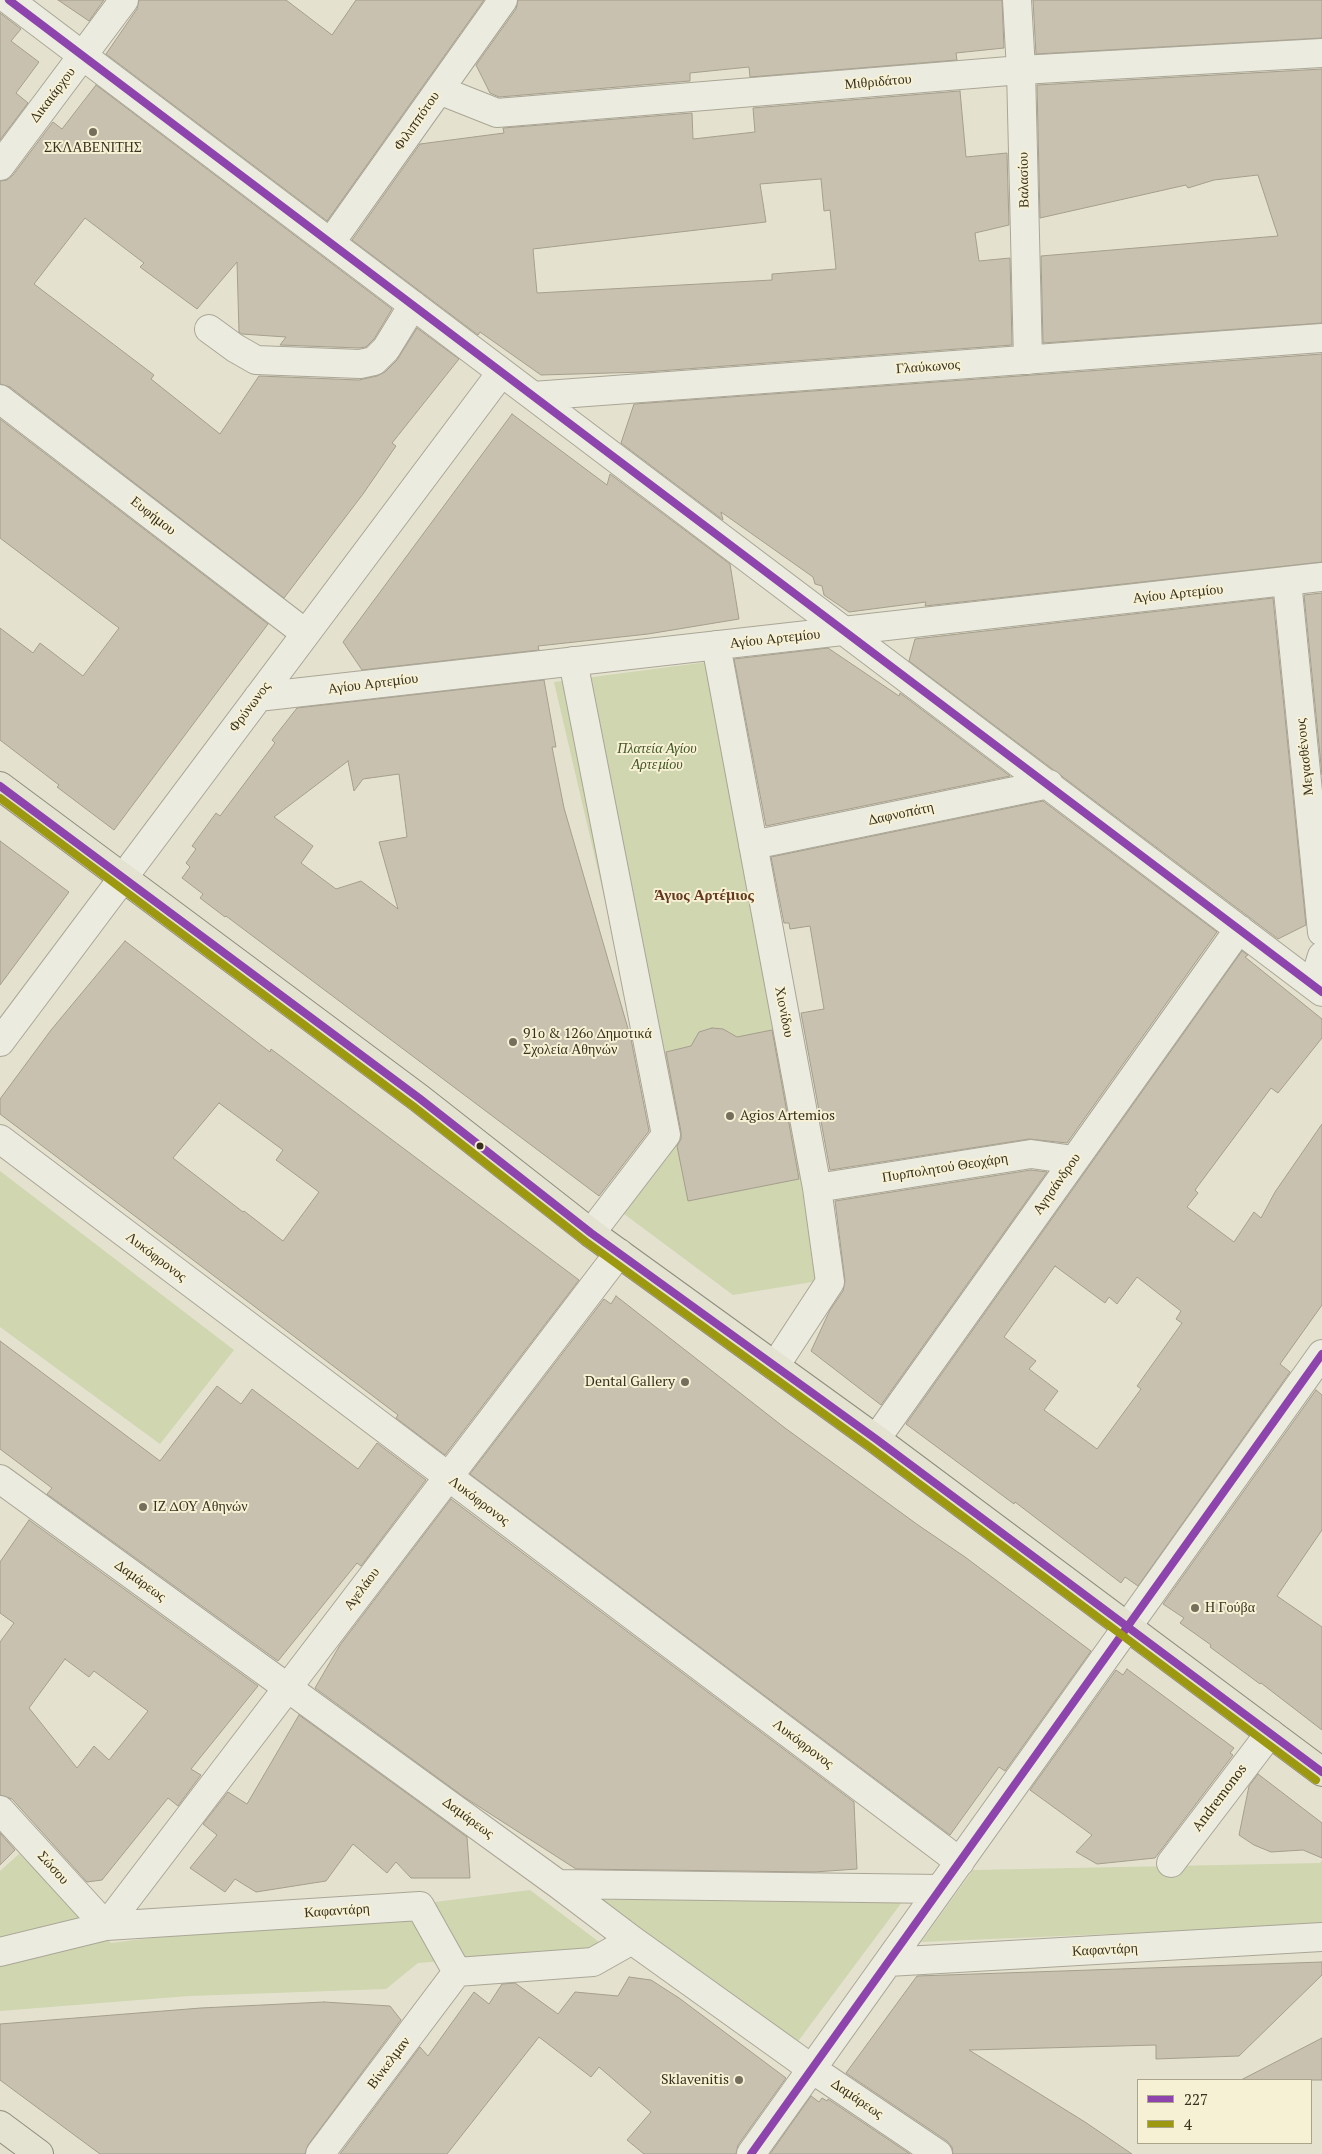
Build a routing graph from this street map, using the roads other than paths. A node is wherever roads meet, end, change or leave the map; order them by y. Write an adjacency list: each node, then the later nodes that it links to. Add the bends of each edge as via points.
1 (9, 0): 6 (street)
2 (124, 0): 6 (street, Δικαιάρχου)
3 (503, 0): 8 (street, Φιλιππότου)
4 (1017, 0): 7 (street, Βαλασίου)
5 (1322, 53): 7 (street, Μιθριδάτου)
6 (82, 55): 9 (street, Δικαιάρχου); 10 (street)
7 (1021, 70): 8 (street, Μιθριδάτου, via 497,113); 14 (street, Βαλασίου)
8 (439, 90): 10 (street, Φιλιππότου)
9 (0, 166)
10 (331, 242): 11 (street)
11 (413, 305): 12 (street, via 386,349 374,361 360,364 256,360); 15 (street)
12 (209, 329)
13 (1322, 338): 14 (street, Γλαύκωνος)
14 (1028, 360): 16 (street, Γλαύκωνος)
15 (500, 373): 16 (street); 21 (street, Φρύνωνος)
16 (534, 396): 20 (street)
17 (0, 399): 21 (street, Ευφήμου)
18 (1322, 577): 19 (street, Αγίου Αρτεμίου)
19 (1287, 581): 20 (street, Αγίου Αρτεμίου); 30 (street, Μεγασθένους)
20 (843, 631): 22 (street, Αγίου Αρτεμίου); 25 (street)
21 (306, 633): 24 (street, Φρύνωνος)
22 (716, 645): 23 (street, Αγίου Αρτεμίου); 27 (street, Χιονίδου)
23 (573, 661): 24 (street, Αγίου Αρτεμίου); 37 (street, via 666,1135)
24 (258, 697): 28 (street, Φρύνωνος)
25 (1049, 784): 27 (street, Δαφνοπάτη); 29 (street)
26 (0, 786): 28 (main road)
27 (753, 845): 36 (street, Χιονίδου)
28 (123, 878): 33 (street, Φρύνωνος); 37 (main road, via 419,1098)
29 (1239, 929): 32 (street); 35 (street, Αγησάνδρου)
30 (1322, 932)
31 (1322, 956): 32 (street)
32 (1318, 989)
33 (0, 1042)
34 (0, 1139): 42 (street, Λυκόφρονος)
35 (1074, 1160): 36 (street, Πυρπολητού Θεοχάρη, via 1031,1154); 41 (street, Αγησάνδρου)
36 (817, 1188): 39 (street, Χιονίδου, via 830,1282)
37 (592, 1233): 38 (main road)
38 (619, 1253): 39 (main road); 42 (street, Αγελάου)
39 (775, 1366): 41 (main road)
40 (1318, 1367): 44 (street)
41 (876, 1439): 44 (main road)
42 (448, 1477): 45 (street, Αγελάου); 49 (street, Λυκόφρονος)
43 (0, 1479): 45 (street, Δαμάρεως)
44 (1128, 1626): 46 (main road); 49 (street)
45 (288, 1688): 51 (street, Δαμάρεως); 53 (street, Αγελάου)
46 (1270, 1733): 47 (main road); 50 (street, Andremonos)
47 (1322, 1772)
48 (0, 1810): 53 (street, Σώσου)
49 (960, 1862): 52 (street)
50 (1171, 1863)
51 (558, 1884): 52 (street); 55 (street, Δαμάρεως)
52 (940, 1889): 57 (street)
53 (106, 1926): 56 (street, Καφαντάρη); 58 (street, Καφαντάρη, via 420,1906)
54 (1322, 1937): 57 (street, Καφαντάρη)
55 (632, 1940): 58 (street, via 593,1962); 59 (street, Δαμάρεως)
56 (0, 1952)
57 (888, 1962): 59 (street)
58 (458, 1972): 62 (street, Βίνκελμαν)
59 (812, 2069): 63 (street); 64 (street, Δαμάρεως)
60 (0, 2125): 61 (main road)
61 (39, 2154)
62 (320, 2154)
63 (751, 2154)
64 (938, 2154)

